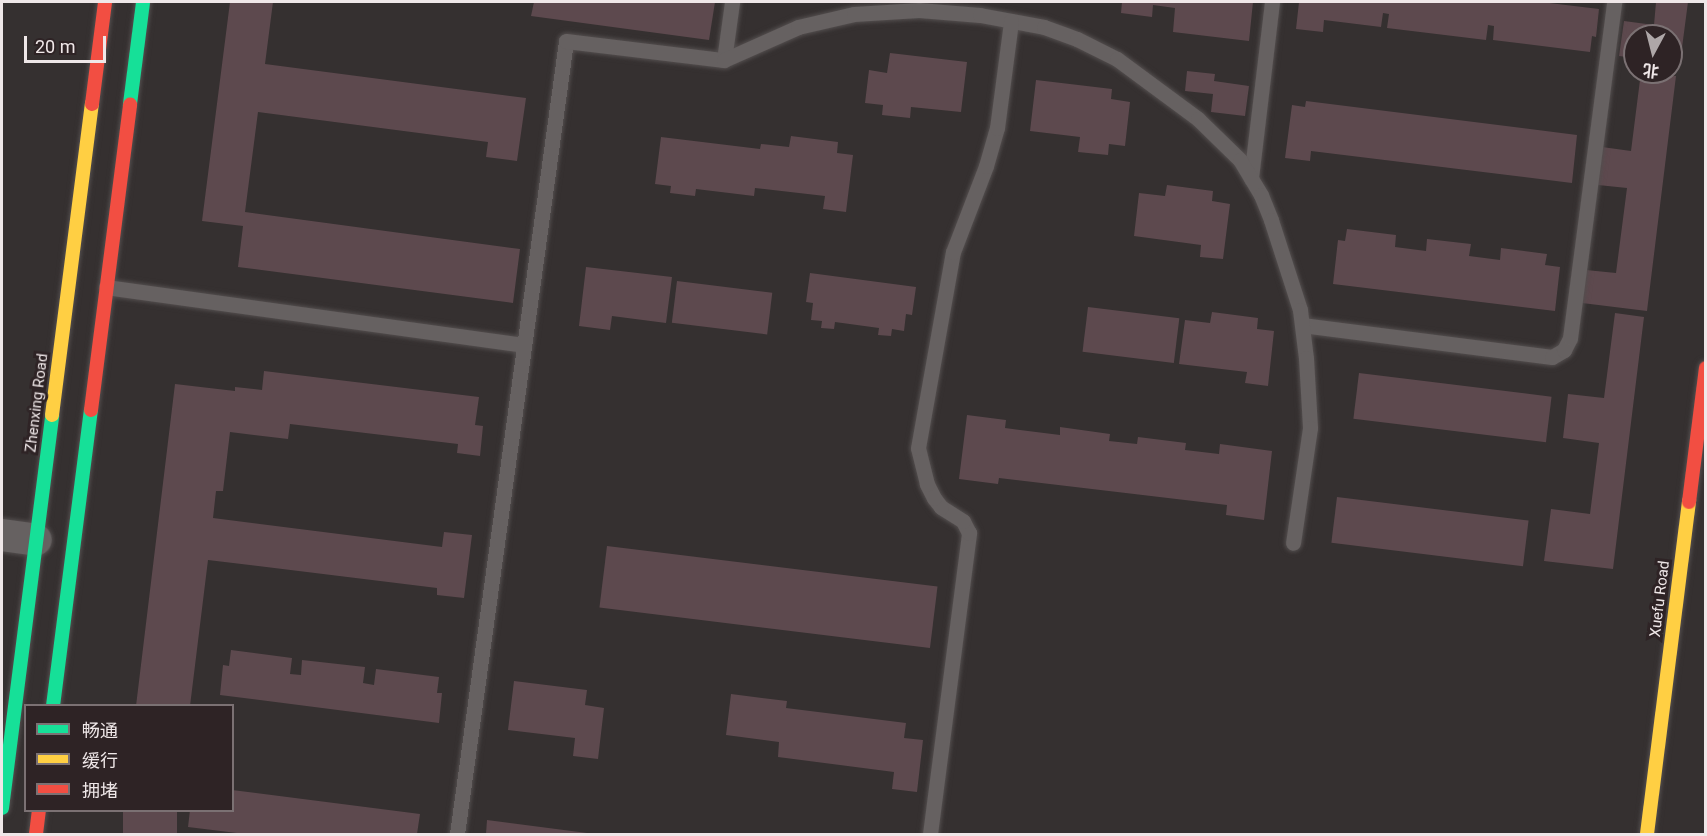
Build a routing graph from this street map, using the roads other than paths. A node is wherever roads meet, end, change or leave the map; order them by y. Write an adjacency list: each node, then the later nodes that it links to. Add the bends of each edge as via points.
1 (105, 2): 14 (street, Zhenxing Road)
2 (143, 2): 9 (street)
3 (732, 2): 7 (lane)
4 (1272, 2): 8 (lane)
5 (1614, 2): 10 (lane, via 1570,338 1564,350 1552,357)
6 (1011, 21): 7 (lane, via 919,10 854,14 798,27); 8 (lane, via 1044,27 1117,59 1198,119 1240,160); 21 (lane, via 996,128 986,166 953,252 918,448 934,498 963,521 969,533)
7 (724, 60): 11 (lane, via 566,41)
8 (1251, 177): 10 (lane, via 1271,220)
9 (106, 287): 11 (lane); 16 (street)
10 (1302, 325): 15 (lane, via 1310,428)
11 (524, 345): 20 (lane)
12 (1706, 368): 22 (street, Xuefu Road)
13 (2, 535): 14 (street)
14 (36, 540): 17 (street, Zhenxing Road)
15 (1293, 543)
16 (53, 704)
17 (2, 808)
18 (39, 812): 19 (street)
19 (36, 834)
20 (457, 834)
21 (930, 834)
22 (1647, 834)

